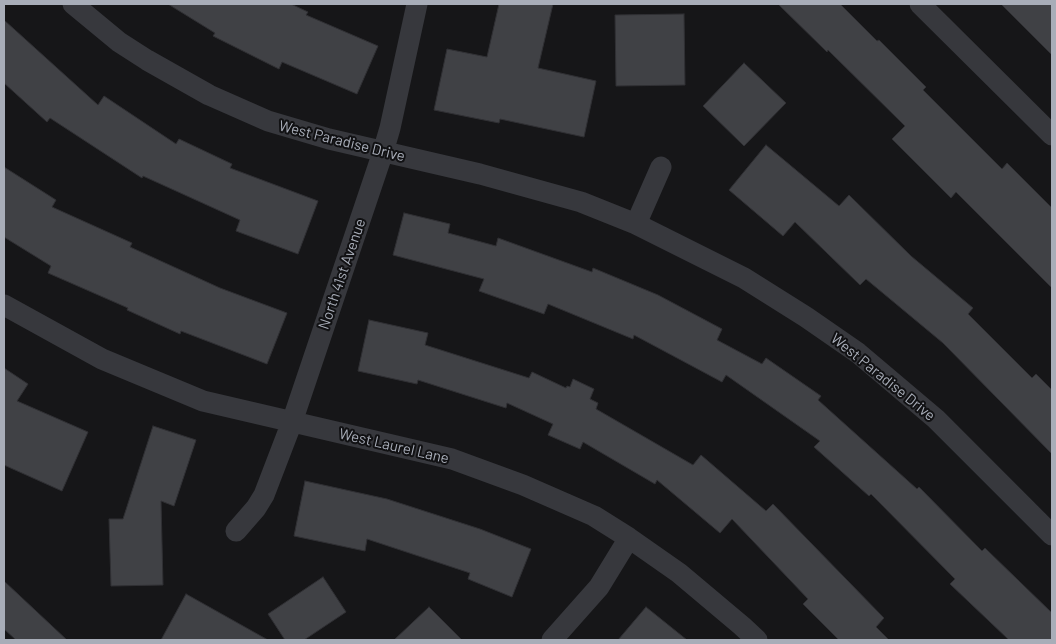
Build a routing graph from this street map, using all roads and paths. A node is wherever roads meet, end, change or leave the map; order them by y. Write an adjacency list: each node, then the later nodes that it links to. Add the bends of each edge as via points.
1 (73, 4): 5 (street, West Paradise Drive, via 147,60 216,98 298,131)
2 (417, 4): 5 (street, North 41st Avenue)
3 (920, 4): 4 (street)
4 (1052, 135)
5 (383, 152): 7 (street, West Paradise Drive, via 522,185 581,202); 9 (street, North 41st Avenue)
6 (661, 167): 7 (street)
7 (636, 224): 11 (street, West Paradise Drive, via 744,278 858,353 936,419)
8 (4, 305): 9 (street, West Laurel Lane, via 102,359 194,397)
9 (292, 422): 10 (street, North 41st Avenue, via 264,495); 12 (street, West Laurel Lane, via 452,459 594,516)
10 (236, 531)
11 (1052, 535)
12 (629, 538): 13 (street, via 599,587); 14 (street, West Laurel Lane, via 679,573)
13 (552, 640)
14 (757, 640)

